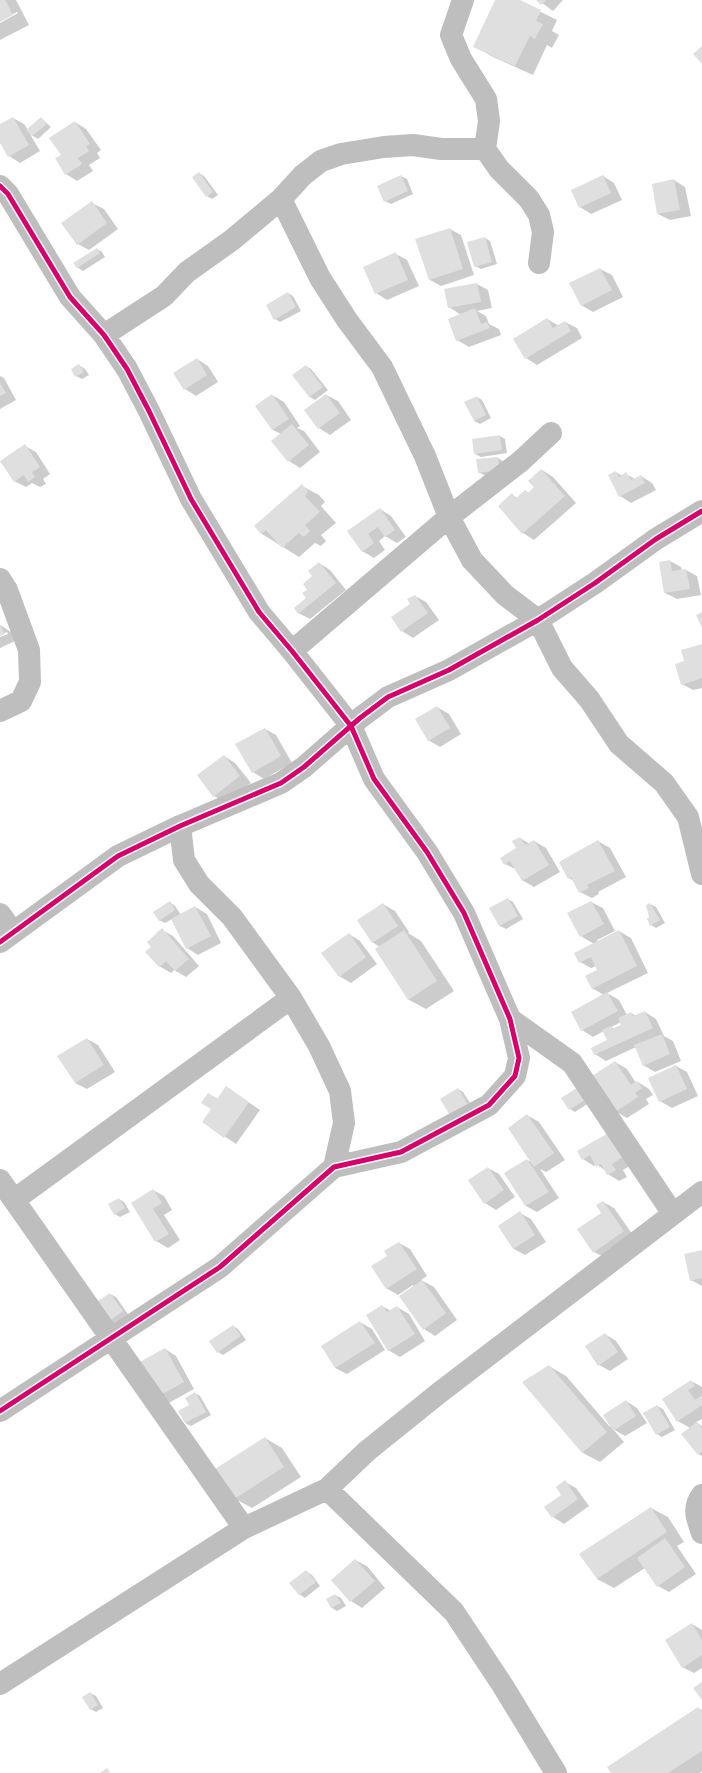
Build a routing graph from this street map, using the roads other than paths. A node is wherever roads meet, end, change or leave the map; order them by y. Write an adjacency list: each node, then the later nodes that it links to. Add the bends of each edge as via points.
1 (463, 0): 2 (street, via 451,35 461,59 486,99 489,121)
2 (485, 149): 4 (street, via 441,149 413,145 341,154 321,161 303,175); 5 (street, via 499,169 529,199 539,215 543,232)
3 (0, 186): 6 (street, via 8,194 70,297)
4 (281, 199): 6 (street, via 232,240 187,272 164,296); 9 (street, via 320,278 382,367 425,456)
5 (539, 263)
6 (104, 335): 12 (street, via 127,369 191,499 259,612)
7 (551, 433): 9 (street, via 521,461)
8 (702, 511): 11 (street, via 656,539)
9 (449, 517): 11 (street, via 472,560 505,594); 12 (street)
10 (0, 579): 13 (street, via 7,590 29,650 30,682 21,701)
11 (538, 620): 14 (street, via 449,670 388,697); 16 (street, via 562,668 589,699 619,744 664,783 688,817)
12 (292, 651): 14 (street)
13 (0, 711)
14 (350, 726): 15 (street, via 304,767 281,783); 20 (street, via 374,779 427,852 464,913)
15 (180, 826): 18 (street, via 118,856); 19 (street, via 184,860 199,884 232,916)
16 (702, 874)
17 (0, 914): 18 (street)
18 (6, 937)
19 (291, 998): 21 (street, via 319,1046 340,1091 344,1123); 24 (street)
20 (510, 1019): 21 (street, via 519,1058 515,1076 489,1105 401,1152); 25 (street, via 572,1063)
21 (334, 1167): 26 (street, via 220,1267)
22 (0, 1180): 24 (street)
23 (702, 1192): 25 (street)
24 (14, 1200): 26 (street)
25 (673, 1214): 28 (street, via 439,1392)
26 (111, 1339): 27 (street); 30 (street)
27 (0, 1412)
28 (327, 1489): 30 (street); 33 (street, via 454,1612)
29 (702, 1495): 31 (street, via 697,1501 696,1515)
30 (244, 1528): 32 (street)
31 (702, 1533)
32 (0, 1684)
33 (556, 1773)

